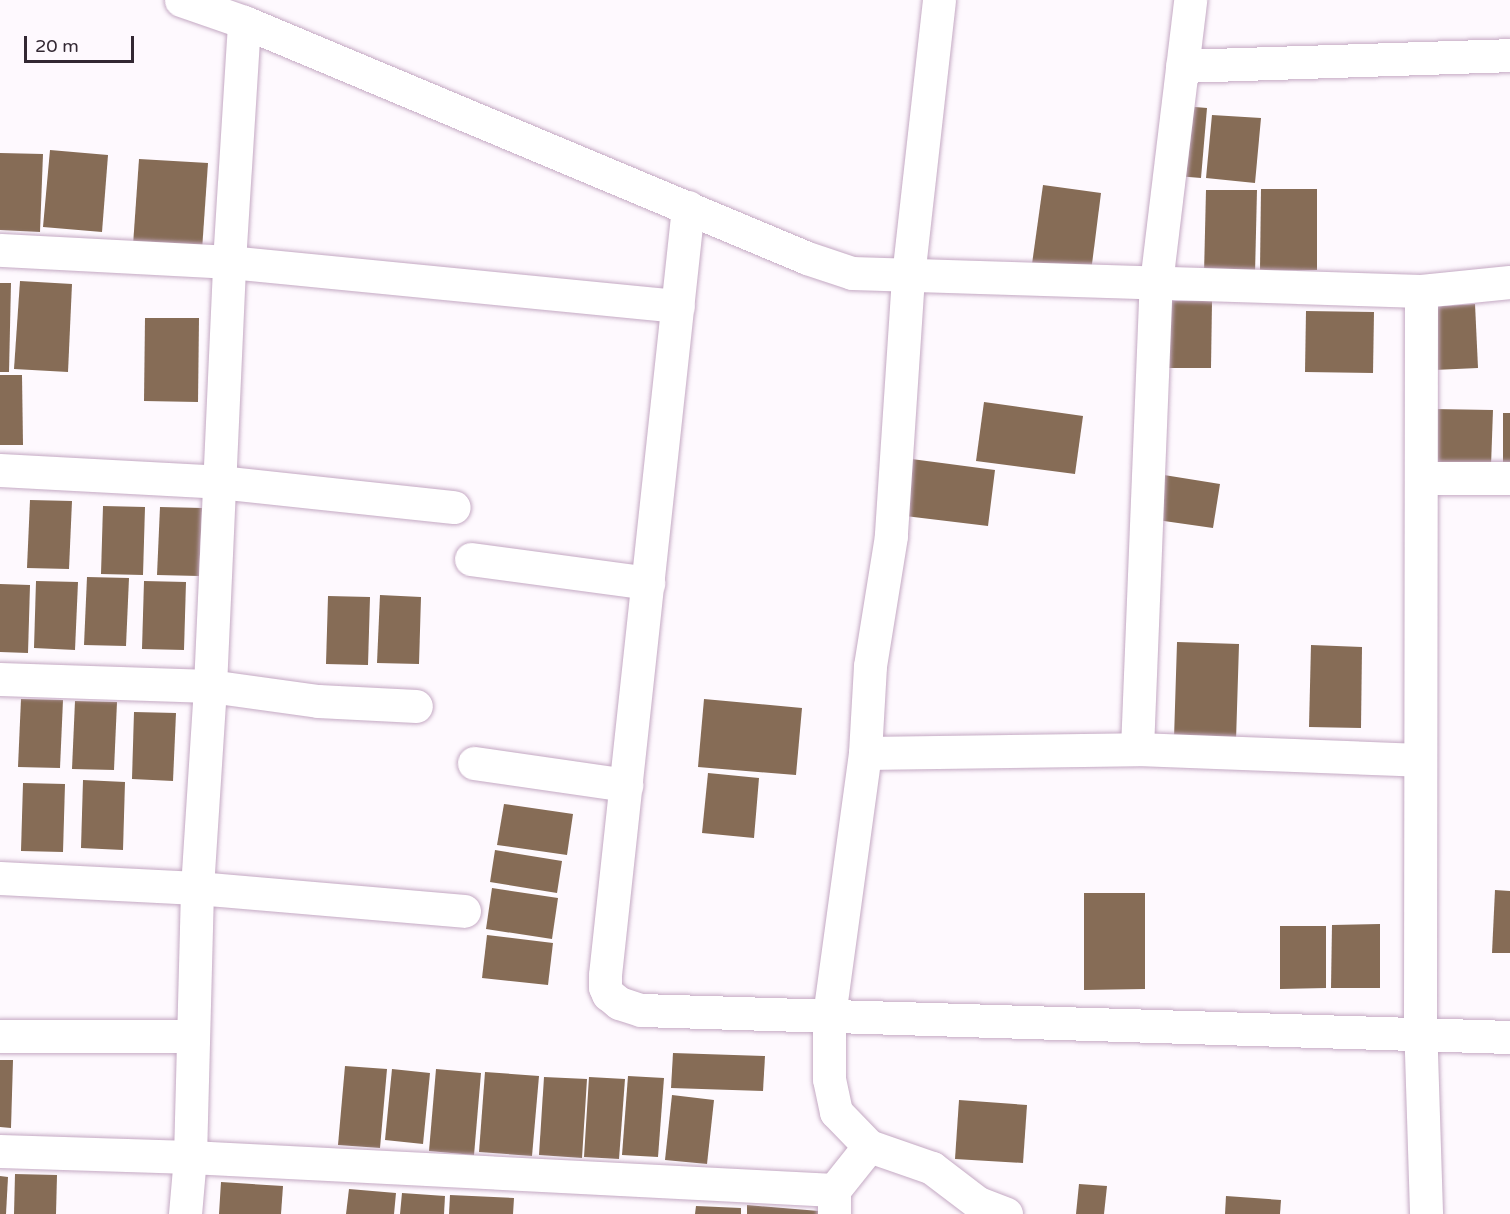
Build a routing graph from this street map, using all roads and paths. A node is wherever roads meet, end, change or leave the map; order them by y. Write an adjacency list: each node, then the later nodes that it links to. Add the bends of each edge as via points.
1 (181, 0): 4 (street)
2 (939, 0): 10 (street)
3 (1190, 0): 6 (street)
4 (244, 22): 7 (street); 9 (street)
5 (1510, 55): 6 (street)
6 (1182, 66): 12 (street)
7 (688, 207): 10 (street, via 852,273); 14 (street)
8 (0, 250): 9 (street)
9 (229, 262): 14 (street); 18 (street)
10 (908, 277): 12 (street); 26 (street, via 891,536 870,666)
11 (1510, 282): 13 (street)
12 (1156, 283): 13 (street); 25 (street)
13 (1421, 291): 16 (street)
14 (678, 306): 21 (street)
15 (0, 470): 18 (street)
16 (1421, 478): 17 (street); 27 (street)
17 (1510, 478)
18 (219, 482): 19 (street); 23 (street)
19 (454, 507)
20 (471, 559): 21 (street)
21 (648, 583): 29 (street)
22 (0, 680): 23 (street)
23 (210, 686): 24 (street, via 318,701); 31 (street)
24 (416, 706)
25 (1137, 749): 26 (street); 27 (street)
26 (865, 753): 33 (street)
27 (1420, 760): 36 (street)
28 (474, 763): 29 (street)
29 (626, 785): 33 (street, via 605,975 608,994 619,1003 641,1010)
30 (0, 878): 31 (street)
31 (197, 888): 32 (street); 35 (street)
32 (464, 911)
33 (829, 1015): 36 (street); 38 (street, via 829,1079 836,1112)
34 (0, 1036): 35 (street)
35 (193, 1036): 40 (street)
36 (1421, 1036): 37 (street); 44 (street)
37 (1510, 1037)
38 (869, 1146): 41 (street); 43 (street, via 932,1168 978,1203)
39 (0, 1151): 40 (street)
40 (190, 1157): 41 (street); 42 (street)
41 (834, 1202)
42 (185, 1214)
43 (1006, 1214)
44 (1426, 1214)

